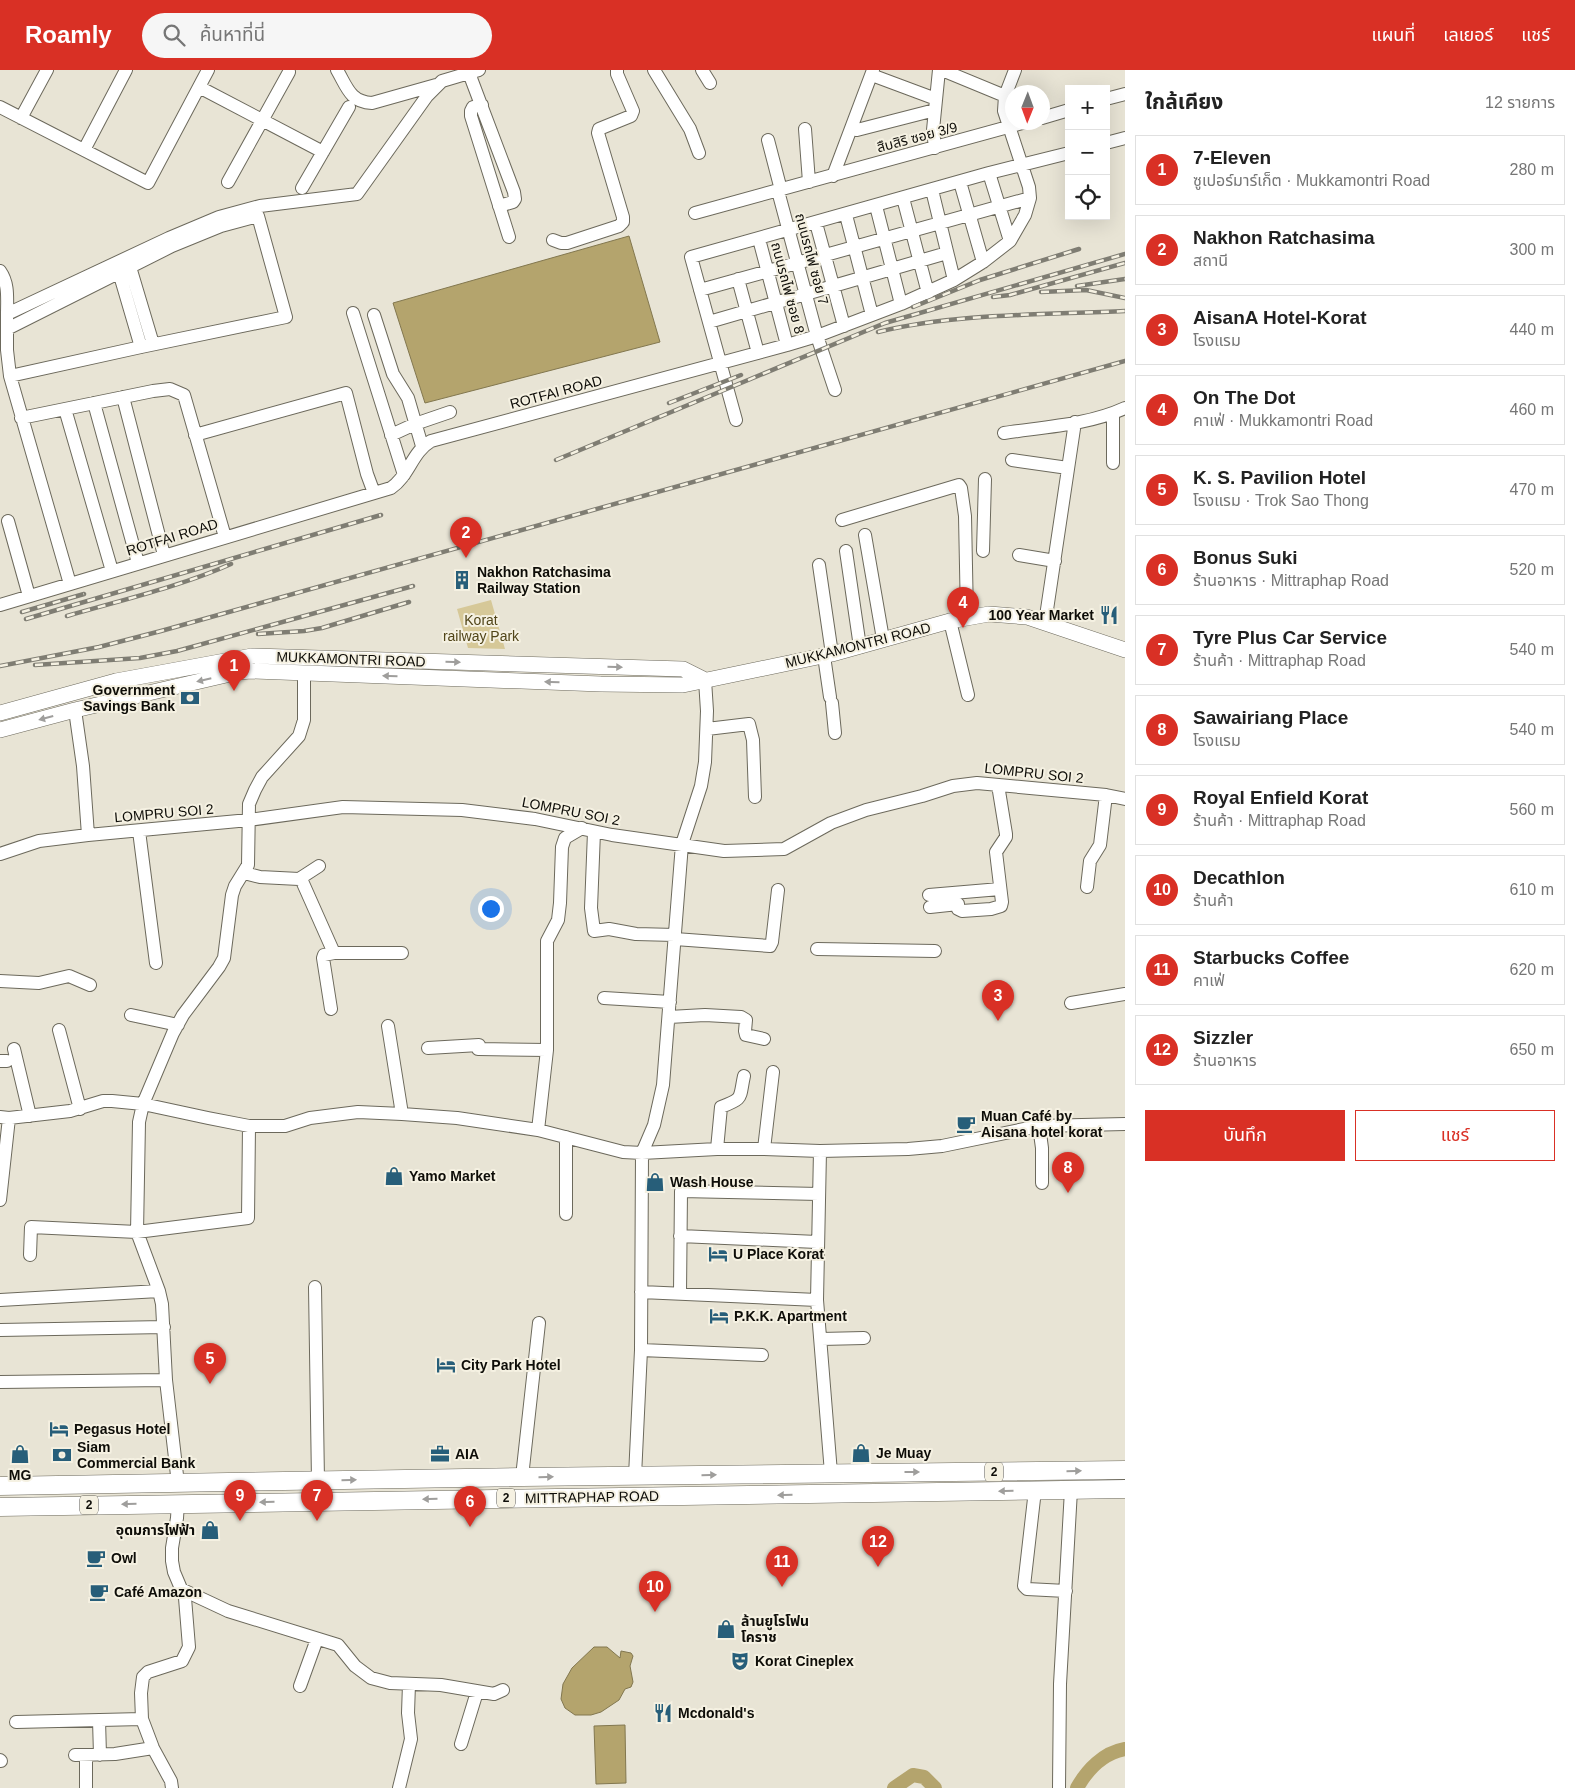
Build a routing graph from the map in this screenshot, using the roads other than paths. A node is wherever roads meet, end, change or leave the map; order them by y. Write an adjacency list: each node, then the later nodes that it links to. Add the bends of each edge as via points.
1 (48, 70): 27 (street)
2 (126, 70): 37 (street)
3 (208, 70): 16 (street)
4 (337, 70): 14 (street, via 353,97 362,103)
5 (617, 70): 65 (street, via 633,111 631,116 599,129 598,133 622,222 619,226 567,242)
6 (654, 70): 39 (street, via 690,129)
7 (702, 70): 13 (street)
8 (940, 70): 18 (street); 20 (street)
9 (1015, 70): 15 (street)
10 (474, 71): 14 (street); 21 (street)
11 (289, 72): 28 (street)
12 (875, 74): 20 (street); 43 (street)
13 (710, 83)
14 (438, 85): 90 (street, via 358,194 260,206 219,217 169,238)
15 (1009, 85)
16 (199, 87): 28 (street); 37 (street, via 148,184)
17 (1125, 94): 19 (street)
18 (1005, 96): 25 (street)
19 (1110, 98)
20 (935, 104): 31 (street); 36 (street)
21 (482, 105): 52 (street, via 470,111); 52 (street, via 515,198 513,202)
22 (0, 107): 27 (street)
23 (348, 107): 38 (street)
24 (1065, 111): 26 (street)
25 (1005, 114)
26 (1050, 116)
27 (21, 118): 37 (street)
28 (263, 120): 38 (street); 44 (street)
29 (1005, 128): 36 (street, สืบสิริ ซอย 3/9)
30 (805, 129): 45 (street)
31 (857, 130)
32 (1011, 130): 41 (street)
33 (1125, 138): 35 (street)
34 (768, 140): 48 (street, ถนนรถไฟ ซอย 7)
35 (1110, 142)
36 (935, 148): 43 (street, สืบสิริ ซอย 3/9)
37 (84, 150)
38 (322, 152): 47 (street)
39 (699, 153)
40 (1065, 154): 41 (street)
41 (1022, 165): 42 (street); 51 (street)
42 (989, 173): 46 (street); 54 (street)
43 (833, 176): 45 (street, สืบสิริ ซอย 3/9)
44 (228, 182)
45 (809, 182): 48 (street, สืบสิริ ซอย 3/9)
46 (960, 182): 49 (street); 57 (street)
47 (302, 188)
48 (779, 190): 55 (street, สืบสิริ ซอย 3/9); 60 (street, ถนนรถไฟ ซอย 7)
49 (932, 190): 50 (street); 59 (street)
50 (903, 198): 53 (street); 61 (street)
51 (1030, 198): 54 (street); 66 (street, ROTFAI ROAD)
52 (499, 206): 62 (street)
53 (876, 206): 56 (street); 63 (street)
54 (999, 206): 57 (street); 66 (street)
55 (695, 214)
56 (846, 215): 58 (street); 67 (street)
57 (970, 215): 59 (street); 71 (street)
58 (816, 223): 60 (street); 69 (street)
59 (940, 223): 61 (street); 68 (street)
60 (789, 231): 64 (street); 72 (street, ถนนรถไฟ ซอย 7)
61 (912, 231): 63 (street); 70 (street)
62 (509, 238)
63 (885, 238): 67 (street); 73 (street)
64 (759, 239): 76 (street, ถนนรถไฟ ซอย 8); 81 (street, via 691,257)
65 (553, 240)
66 (1010, 241): 71 (street, ROTFAI ROAD)
67 (854, 247): 69 (street); 77 (street)
68 (947, 253): 70 (street); 79 (street)
69 (825, 255): 72 (street); 80 (street)
70 (920, 261): 73 (street); 82 (street)
71 (983, 262): 79 (street, ROTFAI ROAD)
72 (798, 263): 76 (street); 83 (street, ถนนรถไฟ ซอย 7)
73 (892, 268): 77 (street); 85 (street)
74 (125, 269): 90 (street); 95 (street); 95 (street, via 221,226 258,216 286,317)
75 (0, 271): 90 (street, via 8,288)
76 (768, 271): 78 (street); 84 (street, ถนนรถไฟ ซอย 8)
77 (862, 277): 80 (street); 89 (street)
78 (738, 279): 81 (street); 86 (street)
79 (954, 280): 82 (street, ROTFAI ROAD)
80 (833, 286): 83 (street); 92 (street)
81 (700, 290): 91 (street)
82 (928, 293): 85 (street, ROTFAI ROAD)
83 (806, 294): 84 (street); 93 (street, ถนนรถไฟ ซอย 7)
84 (776, 303): 86 (street); 94 (street, ถนนรถไฟ ซอย 8)
85 (902, 304): 89 (street, ROTFAI ROAD)
86 (746, 311): 91 (street); 96 (street)
87 (353, 313): 112 (street)
88 (374, 315): 109 (street, via 393,374 408,398)
89 (872, 315): 92 (street, ROTFAI ROAD)
90 (5, 321): 98 (street)
91 (709, 322): 97 (street)
92 (844, 326): 93 (street, ROTFAI ROAD)
93 (817, 336): 94 (street, ROTFAI ROAD); 99 (street, ถนนรถไฟ ซอย 7)
94 (788, 345): 96 (street, ROTFAI ROAD)
95 (147, 346): 98 (street)
96 (758, 353): 97 (street, ROTFAI ROAD)
97 (720, 363): 107 (street); 113 (street, ROTFAI ROAD)
98 (10, 376): 106 (street)
99 (835, 390)
100 (123, 397): 101 (street); 111 (street, via 170,389 184,395); 128 (street)
101 (94, 403): 103 (street); 131 (street)
102 (1125, 408): 105 (street)
103 (65, 409): 106 (street); 133 (street)
104 (450, 412): 109 (street)
105 (1112, 414): 108 (street); 115 (street)
106 (22, 418): 134 (street)
107 (736, 420)
108 (1075, 422): 110 (street); 116 (street)
109 (415, 424): 112 (street); 113 (street)
110 (1004, 433)
111 (195, 435): 119 (street, via 346,393); 125 (street)
112 (391, 435): 117 (street)
113 (422, 446): 117 (street, ROTFAI ROAD)
114 (1012, 460): 116 (street)
115 (1113, 464)
116 (1068, 468): 130 (street)
117 (404, 475): 119 (street, ROTFAI ROAD, via 391,488)
118 (985, 479): 120 (street)
119 (374, 493): 125 (street, ROTFAI ROAD)
120 (984, 510): 121 (street); 127 (street)
121 (965, 516): 122 (street, via 961,488 955,484); 137 (street)
122 (842, 520)
123 (8, 521): 135 (street)
124 (865, 536): 140 (street)
125 (225, 537): 128 (street, ROTFAI ROAD)
126 (846, 551): 141 (street)
127 (983, 551)
128 (164, 555): 131 (street, ROTFAI ROAD)
129 (1018, 555): 130 (street)
130 (1055, 562): 139 (street)
131 (138, 563): 133 (street, ROTFAI ROAD)
132 (819, 564): 143 (street)
133 (112, 571): 134 (street, ROTFAI ROAD)
134 (70, 584): 135 (street, ROTFAI ROAD)
135 (29, 596): 136 (street, ROTFAI ROAD)
136 (1, 601)
137 (967, 617): 138 (main road, MUKKAMONTRI ROAD); 139 (main road, MUKKAMONTRI ROAD, via 1011,614)
138 (950, 621): 140 (main road, MUKKAMONTRI ROAD); 148 (street)
139 (1045, 623): 142 (main road, MUKKAMONTRI ROAD)
140 (883, 639): 141 (main road, MUKKAMONTRI ROAD)
141 (860, 647): 143 (main road, MUKKAMONTRI ROAD)
142 (1125, 650)
143 (828, 655): 146 (main road, MUKKAMONTRI ROAD); 154 (street)
144 (299, 659): 145 (main road); 146 (main road, MUKKAMONTRI ROAD, one-way to 146, via 684,669); 147 (main road, MUKKAMONTRI ROAD, via 239,657)
145 (304, 674): 146 (main road, MUKKAMONTRI ROAD, one-way to 145, via 665,685); 149 (main road, MUKKAMONTRI ROAD, one-way to 149, via 240,672); 159 (street, via 304,720 299,736 262,777 249,804)
146 (705, 680): 152 (street)
147 (116, 681): 149 (main road); 151 (main road, MUKKAMONTRI ROAD)
148 (968, 695)
149 (120, 699): 150 (main road, MUKKAMONTRI ROAD)
150 (75, 710): 153 (main road, MUKKAMONTRI ROAD, one-way to 153); 163 (street)
151 (0, 713)
152 (707, 729): 157 (street, via 749,724 753,740); 164 (street, via 700,786)
153 (0, 730)
154 (835, 733)
155 (1002, 786): 156 (street, LOMPRU SOI 2); 164 (street, LOMPRU SOI 2, via 977,783 953,786 866,810 831,823 784,849 724,851); 165 (street); 171 (street, via 1006,837 996,852)
156 (1106, 795): 158 (street, LOMPRU SOI 2); 170 (street, via 1100,845 1090,861)
157 (755, 797)
158 (1125, 799)
159 (249, 820): 160 (street, LOMPRU SOI 2, via 343,807 385,808 462,810 536,818); 161 (street, LOMPRU SOI 2); 168 (street, via 249,855)
160 (582, 828): 162 (street, LOMPRU SOI 2); 194 (street, via 565,838 562,847 558,920 547,941)
161 (138, 831): 163 (street, LOMPRU SOI 2); 178 (street)
162 (594, 832): 164 (street, LOMPRU SOI 2); 173 (street, via 594,931 610,929)
163 (88, 834): 166 (street, LOMPRU SOI 2, via 39,841)
164 (682, 844): 173 (street)
165 (1014, 846)
166 (0, 854)
167 (319, 866): 169 (street)
168 (244, 873): 169 (street, via 260,877); 188 (street, via 232,895 224,958)
169 (298, 878): 177 (street)
170 (1087, 887)
171 (1000, 889): 171 (street, via 1002,902 997,908 962,911 958,904 930,901)
172 (778, 890): 173 (street, via 770,946)
173 (675, 937): 183 (street)
174 (817, 949): 175 (street)
175 (935, 951)
176 (402, 952): 177 (street)
177 (334, 953): 185 (street, via 323,958)
178 (156, 963)
179 (0, 981): 180 (street, via 39,983 69,976)
180 (90, 985)
181 (1125, 994): 184 (street)
182 (604, 998): 183 (street)
183 (670, 1002): 187 (street)
184 (1071, 1003)
185 (331, 1009)
186 (131, 1015): 188 (street)
187 (669, 1016): 191 (street, via 741,1017 746,1020 746,1035); 210 (street, via 660,1102)
188 (178, 1025): 197 (street)
189 (388, 1026): 199 (street)
190 (59, 1030): 198 (street)
191 (764, 1039)
192 (428, 1048): 194 (street)
193 (14, 1049): 200 (street)
194 (548, 1050): 205 (street)
195 (773, 1072): 208 (street)
196 (744, 1076): 207 (street, via 739,1098 721,1107)
197 (143, 1104): 198 (street, via 102,1101); 203 (street); 215 (street, via 138,1142)
198 (80, 1108): 200 (street)
199 (402, 1114): 203 (street, via 358,1112 310,1118 285,1126); 205 (street)
200 (30, 1116): 201 (street)
201 (4, 1117): 213 (street)
202 (1125, 1124): 204 (street)
203 (249, 1126): 215 (street, via 248,1218)
204 (1039, 1126): 209 (street, via 942,1146); 211 (street)
205 (538, 1130): 206 (street)
206 (566, 1137): 210 (street, via 623,1152); 214 (street)
207 (717, 1149): 208 (street); 210 (street)
208 (764, 1149): 209 (street)
209 (820, 1151): 212 (street)
210 (642, 1152): 221 (street)
211 (1042, 1183)
212 (819, 1194): 216 (street, via 681,1191); 217 (street)
213 (0, 1200)
214 (566, 1214)
215 (137, 1232): 218 (street, via 31,1227); 220 (street)
216 (680, 1236): 217 (street); 222 (street)
217 (817, 1242): 224 (street)
218 (30, 1255)
219 (315, 1287): 238 (street)
220 (159, 1291): 223 (street); 226 (street)
221 (641, 1292): 222 (street); 230 (street)
222 (680, 1294): 224 (street)
223 (0, 1300)
224 (817, 1300): 229 (street)
225 (538, 1324): 237 (street)
226 (164, 1327): 227 (street); 232 (street)
227 (0, 1330)
228 (864, 1338): 229 (street)
229 (821, 1339): 235 (street)
230 (641, 1350): 231 (street); 236 (street)
231 (762, 1355)
232 (166, 1380): 233 (street); 239 (street)
233 (0, 1382)
234 (1125, 1470): 235 (highway, MITTRAPHAP ROAD / 2, one-way to 234)
235 (831, 1473): 236 (highway, MITTRAPHAP ROAD / 2, one-way to 235)
236 (635, 1476): 237 (highway, MITTRAPHAP ROAD / 2, one-way to 236)
237 (522, 1477): 238 (highway, MITTRAPHAP ROAD / 2, one-way to 237)
238 (318, 1481): 239 (highway, MITTRAPHAP ROAD / 2)
239 (178, 1484): 240 (highway, MITTRAPHAP ROAD / 2); 244 (highway)
240 (0, 1486)
241 (1125, 1489): 243 (highway, MITTRAPHAP ROAD / 2)
242 (1035, 1490): 243 (highway, MITTRAPHAP ROAD / 2); 244 (highway, MITTRAPHAP ROAD / 2, one-way to 244); 247 (street, via 1024,1586 1027,1589)
243 (1071, 1490): 247 (street)
244 (178, 1503): 245 (highway, MITTRAPHAP ROAD / 2, one-way to 245); 246 (street, via 172,1562)
245 (0, 1506)
246 (182, 1589): 248 (street, via 228,1611); 253 (street, via 189,1647 182,1661 148,1672 143,1677)
247 (1066, 1591): 262 (street, via 1060,1684)
248 (317, 1638): 249 (street, via 338,1645 355,1666 371,1678); 250 (street)
249 (409, 1684): 252 (street, via 441,1685); 261 (street, via 411,1739)
250 (300, 1686)
251 (503, 1690): 252 (street, via 494,1694)
252 (477, 1692): 256 (street)
253 (142, 1719): 254 (street); 257 (street)
254 (99, 1720): 255 (street); 258 (street)
255 (16, 1722)
256 (461, 1744)
257 (153, 1748): 258 (street); 260 (street)
258 (100, 1755): 259 (street, via 80,1755)
259 (86, 1788)
260 (172, 1788)
261 (399, 1788)
262 (1059, 1788)

